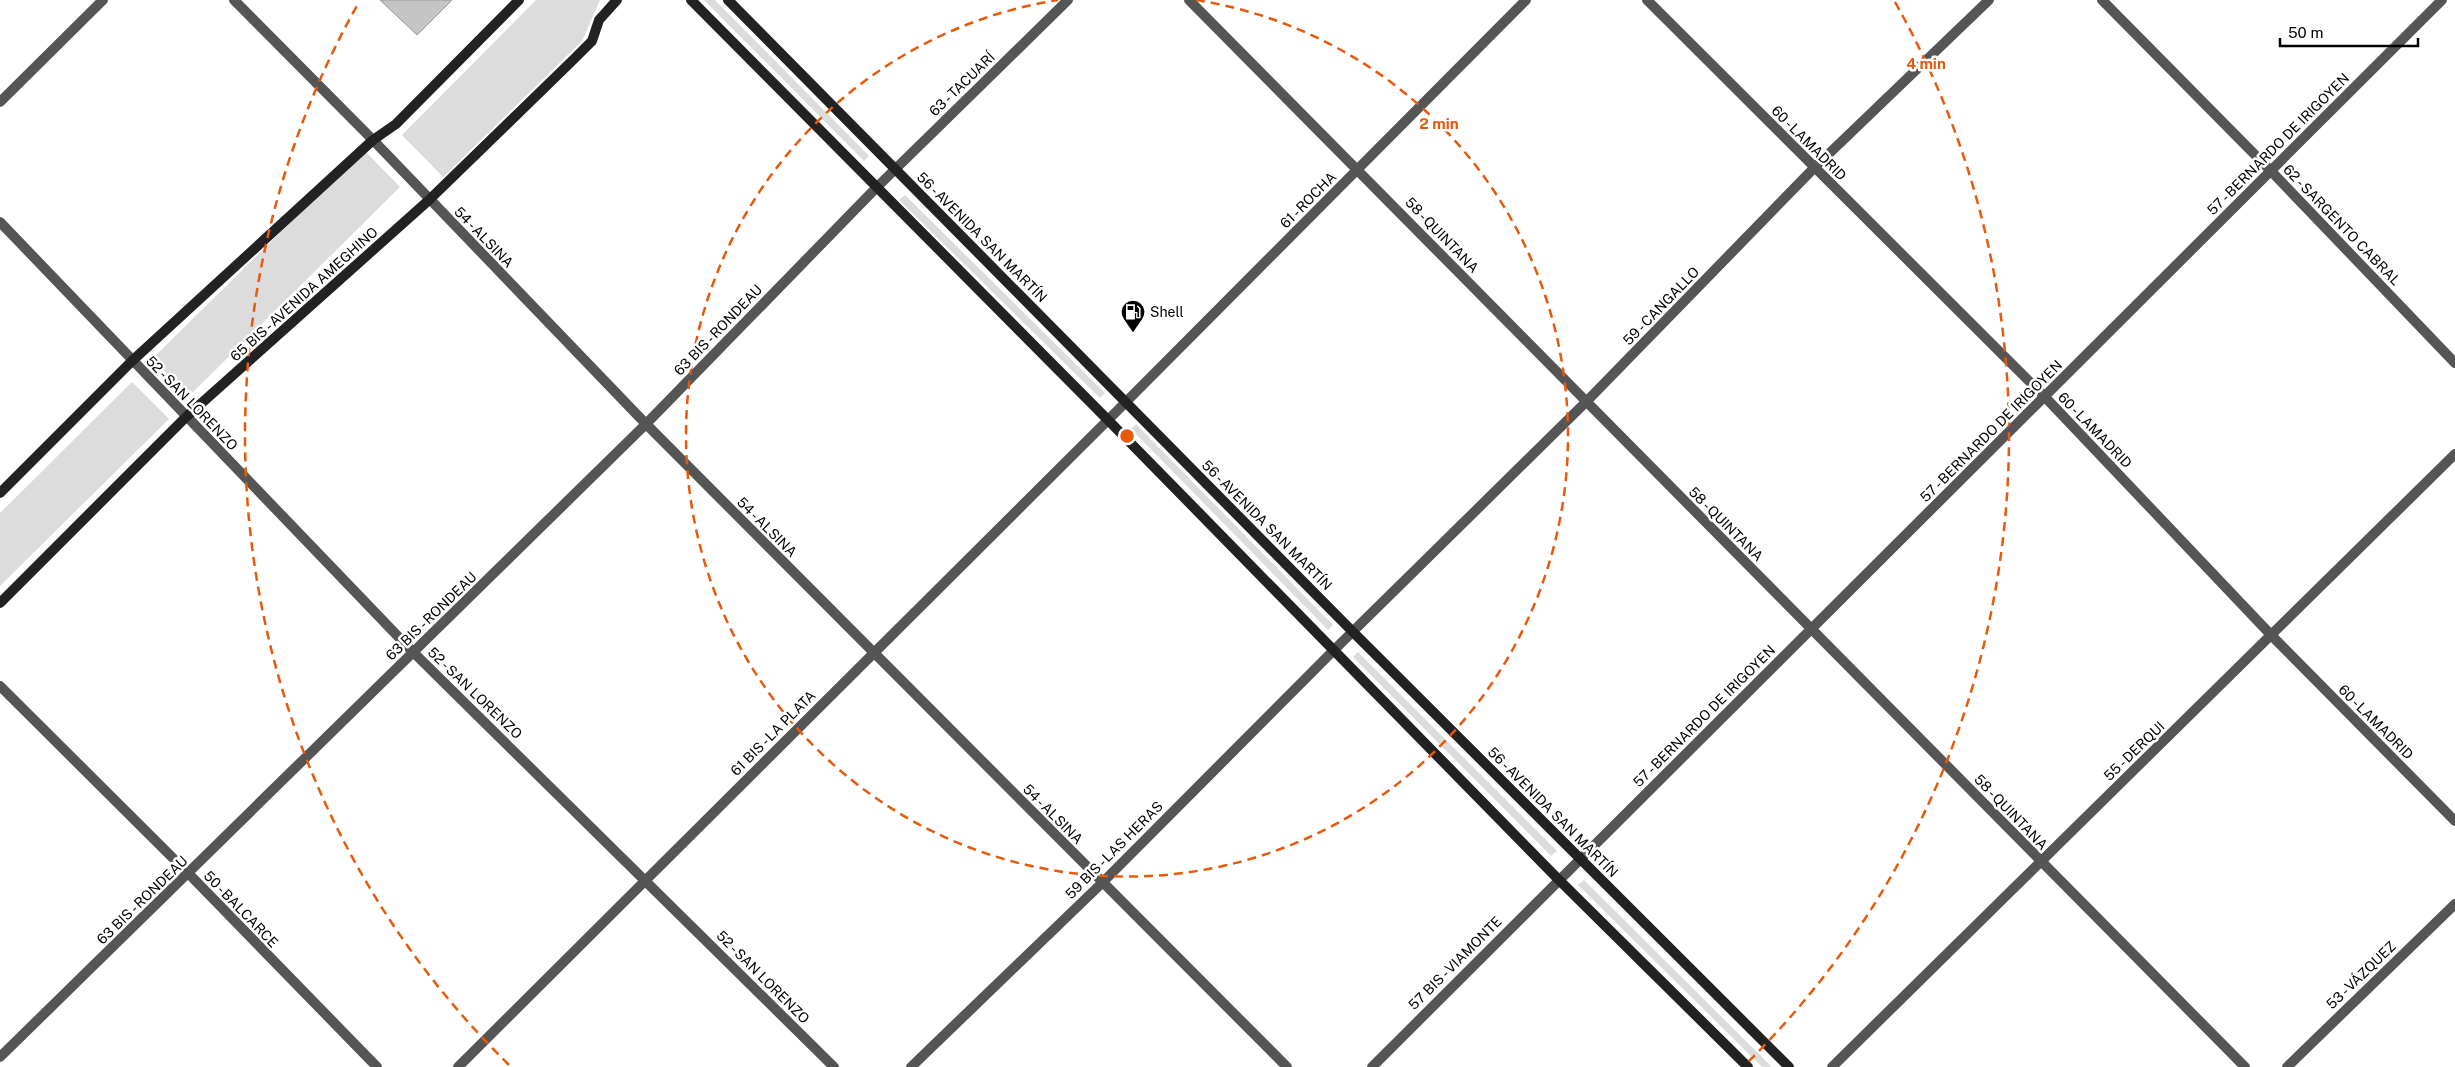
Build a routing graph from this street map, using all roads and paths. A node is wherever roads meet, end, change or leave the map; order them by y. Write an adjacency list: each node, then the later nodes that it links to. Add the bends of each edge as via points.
1 (103, 0): 14 (street)
2 (234, 0): 15 (street, 54 - ALSINA)
3 (519, 0): 15 (main road, via 396,124)
4 (617, 0): 21 (main road, 65 BIS - AVENIDA AMEGHINO, via 598,20 592,40)
5 (691, 0): 20 (main road)
6 (728, 0): 17 (main road, 56 - AVENIDA SAN MARTÍN)
7 (1068, 0): 17 (street, 63 - TACUARÍ)
8 (1189, 0): 18 (street, 58 - QUINTANA)
9 (1526, 0): 18 (street, 61 - ROCHA)
10 (1646, 0): 16 (street, 60 - LAMADRID)
11 (1989, 0): 16 (street, 59 - CANGALLO)
12 (2102, 0): 19 (street, 62 - SARGENTO CABRAL)
13 (2442, 0): 19 (street, 57 - BERNARDO DE IRIGOYEN)
14 (0, 102)
15 (373, 140): 21 (street, 54 - ALSINA); 23 (main road)
16 (1814, 168): 25 (street, 60 - LAMADRID); 27 (street, 59 - CANGALLO)
17 (895, 169): 20 (street, 63 - TACUARÍ); 26 (main road, 56 - AVENIDA SAN MARTÍN)
18 (1358, 169): 26 (street, 61 - ROCHA); 27 (street, 58 - QUINTANA)
19 (2270, 170): 24 (street, 62 - SARGENTO CABRAL); 25 (street, 57 - BERNARDO DE IRIGOYEN)
20 (876, 188): 29 (main road); 30 (street, 63 BIS - RONDEAU)
21 (429, 200): 28 (main road, 65 BIS - AVENIDA AMEGHINO); 30 (street, 54 - ALSINA)
22 (0, 222): 23 (street, 52 - SAN LORENZO)
23 (132, 362): 28 (street, 52 - SAN LORENZO); 32 (main road)
24 (2455, 363)
25 (2045, 397): 34 (street, 57 - BERNARDO DE IRIGOYEN); 36 (street, 60 - LAMADRID)
26 (1126, 402): 29 (street, 61 - ROCHA); 35 (main road, 56 - AVENIDA SAN MARTÍN)
27 (1586, 402): 34 (street, 58 - QUINTANA); 35 (street, 59 - CANGALLO)
28 (186, 417): 33 (main road, 65 BIS - AVENIDA AMEGHINO); 38 (street, 52 - SAN LORENZO)
29 (1108, 420): 37 (main road); 39 (street, 61 BIS - LA PLATA)
30 (646, 424): 38 (street, 63 BIS - RONDEAU); 39 (street, 54 - ALSINA)
31 (2455, 454): 36 (street, 55 - DERQUI)
32 (0, 493)
33 (0, 603)
34 (1811, 629): 42 (street, 57 - BERNARDO DE IRIGOYEN); 43 (street, 58 - QUINTANA)
35 (1353, 632): 37 (street, 59 BIS - LAS HERAS); 42 (main road, 56 - AVENIDA SAN MARTÍN)
36 (2272, 636): 41 (street, 60 - LAMADRID); 43 (street, 55 - DERQUI)
37 (1334, 650): 46 (main road); 47 (street, 59 BIS - LAS HERAS)
38 (413, 652): 44 (street, 63 BIS - RONDEAU); 45 (street, 52 - SAN LORENZO)
39 (873, 653): 45 (street, 61 BIS - LA PLATA); 47 (street, 54 - ALSINA)
40 (0, 686): 44 (street, 50 - BALCARCE)
41 (2455, 821)
42 (1579, 858): 46 (street, 57 - BERNARDO DE IRIGOYEN); 57 (main road, 56 - AVENIDA SAN MARTÍN)
43 (2040, 862): 58 (street, 55 - DERQUI); 59 (street, 58 - QUINTANA)
44 (189, 874): 49 (street, 63 BIS - RONDEAU); 50 (street, 50 - BALCARCE)
45 (645, 879): 51 (street, 61 BIS - LA PLATA); 52 (street, 52 - SAN LORENZO)
46 (1558, 879): 55 (street, 57 BIS - VIAMONTE); 56 (main road)
47 (1102, 883): 53 (street, 59 BIS - LAS HERAS); 54 (street, 54 - ALSINA)
48 (2455, 904): 60 (street, 53 - VÁZQUEZ)
49 (0, 1058)
50 (377, 1067)
51 (458, 1067)
52 (834, 1067)
53 (911, 1067)
54 (1287, 1067)
55 (1372, 1067)
56 (1748, 1067)
57 (1789, 1067)
58 (1832, 1067)
59 (2245, 1067)
60 (2287, 1067)

